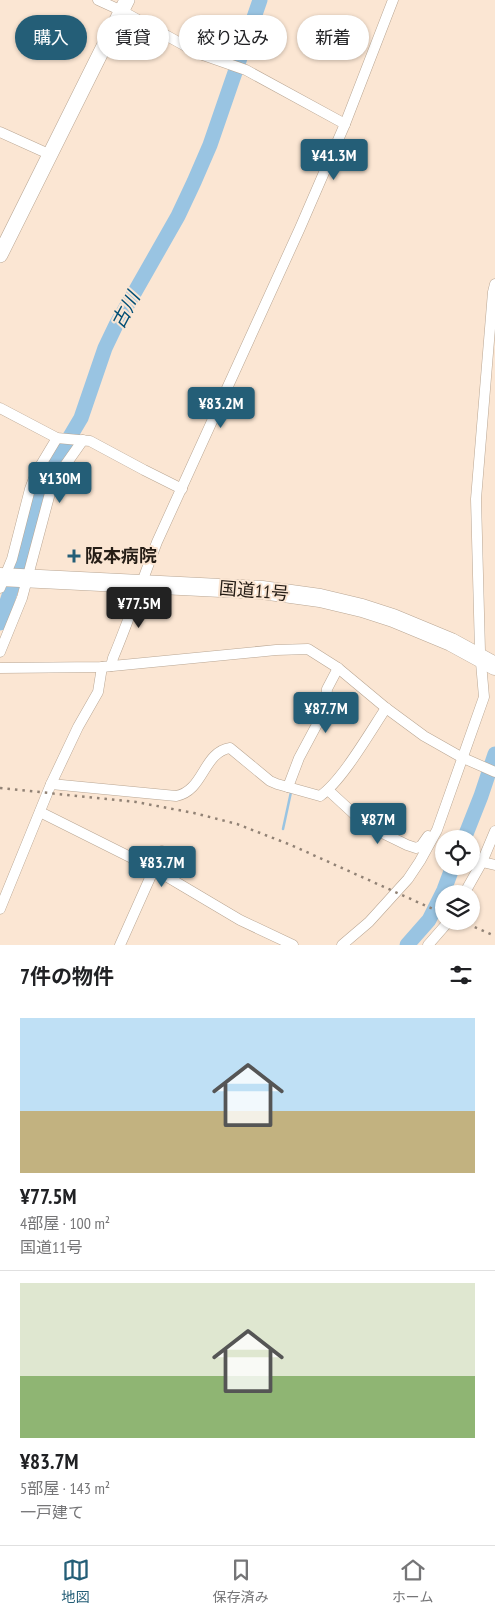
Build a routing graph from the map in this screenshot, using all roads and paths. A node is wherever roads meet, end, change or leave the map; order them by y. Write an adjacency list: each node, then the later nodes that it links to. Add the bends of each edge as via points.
1 (98, 0): 3 (street)
2 (393, 0): 4 (street)
3 (124, 5): 4 (street, via 184,47 246,70); 6 (main road)
4 (345, 124): 12 (street)
5 (0, 132): 6 (street)
6 (51, 155): 7 (main road)
7 (0, 255)
8 (495, 284): 16 (street, via 476,499)
9 (0, 408): 10 (street)
10 (59, 438): 11 (street); 13 (street, via 33,481 12,559)
11 (80, 440): 12 (street, via 90,441); 13 (street, via 59,474)
12 (182, 489): 14 (street)
13 (11, 579): 14 (highway, 国道11号); 15 (street, via 22,598)
14 (141, 584): 16 (highway, 国道11号, via 262,590 320,598 393,618 451,642); 17 (street, via 113,658)
15 (0, 652)
16 (488, 662): 21 (street, via 484,697)
17 (106, 667): 18 (street); 19 (street, via 301,649 313,652); 23 (street, via 98,692)
18 (0, 668)
19 (338, 668): 20 (street); 24 (street, via 326,689 322,715)
20 (386, 708): 21 (street, via 424,736); 25 (street)
21 (464, 758): 22 (street); 27 (street)
22 (495, 772)
23 (51, 784): 24 (street, via 183,795 199,781 214,755 221,749 230,748 270,781); 26 (street)
24 (288, 787): 25 (street, via 320,796)
25 (328, 790): 28 (street, via 366,824 407,845 421,846)
26 (40, 812): 34 (street); 36 (street)
27 (437, 830)
28 (435, 831)
29 (495, 831): 32 (street)
30 (435, 833): 40 (street, via 408,879 369,922)
31 (162, 851): 34 (street)
32 (482, 862): 33 (street); 35 (street)
33 (495, 865)
34 (154, 869): 38 (street); 39 (street, via 240,920)
35 (469, 885)
36 (0, 909)
37 (441, 930): 41 (street)
38 (120, 945)
39 (292, 945)
40 (342, 945)
41 (428, 945)

